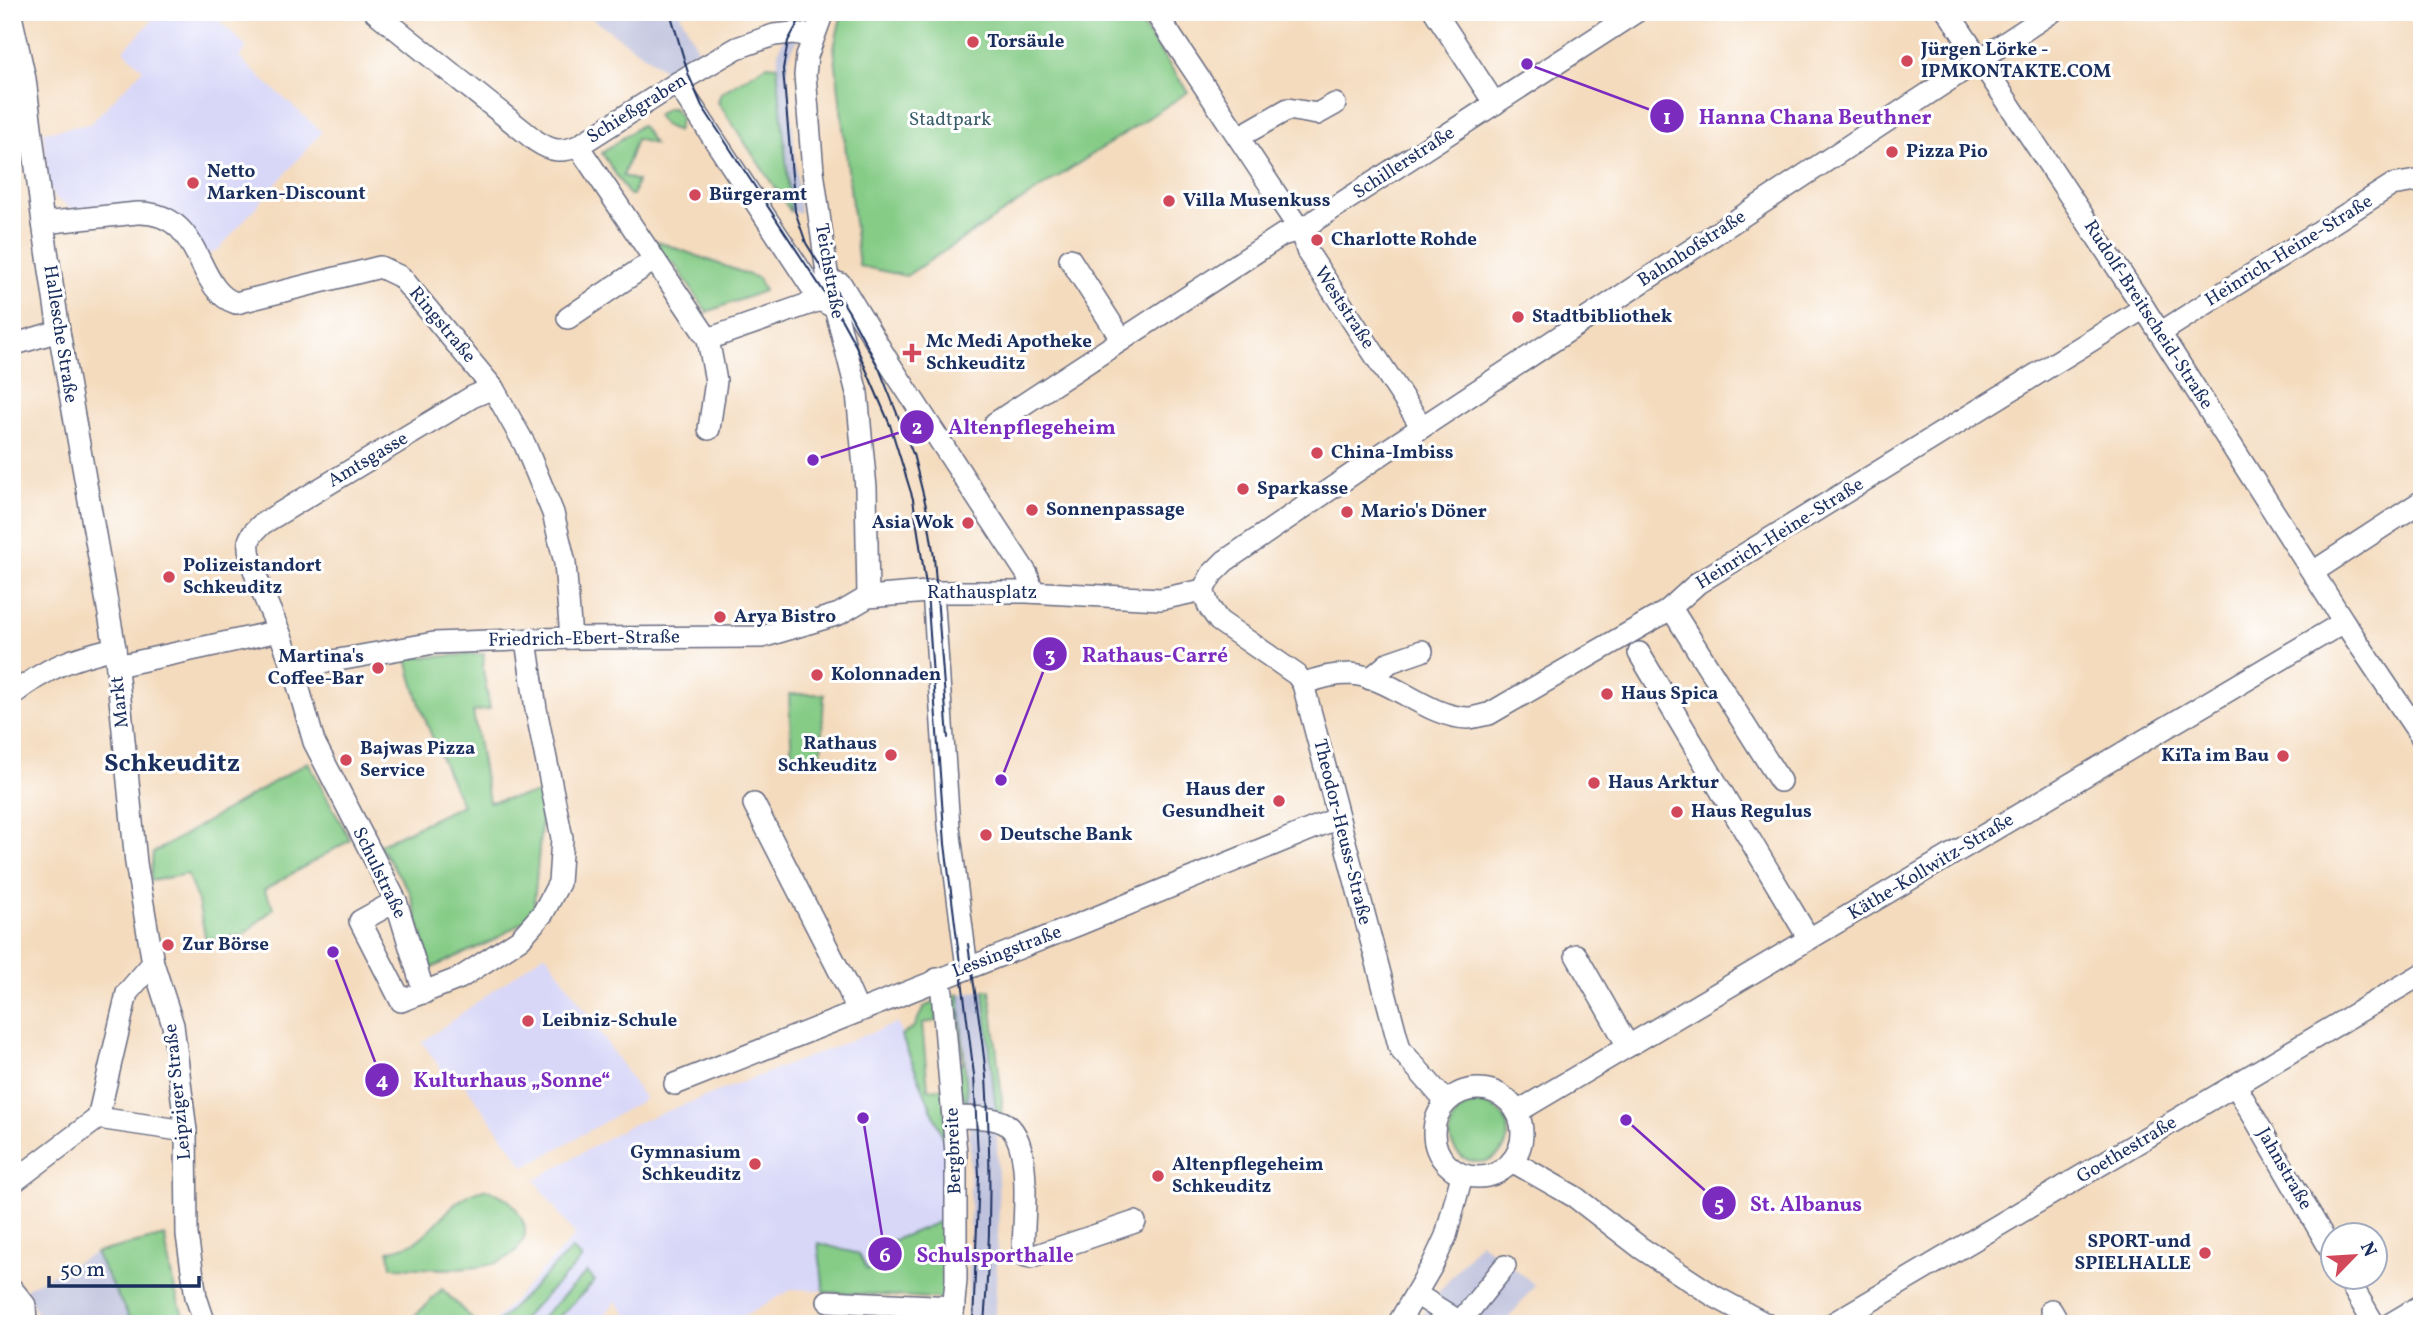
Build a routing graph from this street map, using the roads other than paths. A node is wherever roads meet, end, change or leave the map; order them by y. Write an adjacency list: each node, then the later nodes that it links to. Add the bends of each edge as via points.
1 (374, 12): 15 (street, Schießgraben, via 536,141 565,152)
2 (822, 12): 9 (street, Teichstraße)
3 (1155, 12): 14 (street, Weststraße)
4 (1435, 12): 13 (street)
5 (1636, 12): 13 (street, Schillerstraße)
6 (1948, 12): 10 (street, Rudolf-Breitscheid-Straße)
7 (2052, 12): 10 (street, Bahnhofstraße)
8 (12, 20): 17 (street, Hallesche Straße, via 25,79)
9 (813, 36): 11 (street, Schießgraben, via 774,35 737,48); 21 (street, Teichstraße, via 805,75)
10 (1979, 60): 23 (street, Rudolf-Breitscheid-Straße); 32 (street, Bahnhofstraße)
11 (677, 83): 15 (street, Schießgraben); 22 (street)
12 (1335, 104): 14 (street, via 1317,114 1288,109)
13 (1495, 104): 18 (street, Schillerstraße)
14 (1238, 136): 18 (street, Weststraße)
15 (578, 146): 20 (street)
16 (2422, 180): 26 (street, Heinrich-Heine-Straße, via 2392,186)
17 (43, 223): 25 (street, Hallesche Straße); 30 (street, Ringstraße, via 150,212 174,223 191,242 216,290 236,303 380,267 401,277)
18 (1300, 230): 28 (street, Schillerstraße, via 1282,235); 32 (street, Weststraße, via 1308,253)
19 (1070, 259): 28 (street)
20 (654, 260): 24 (street); 27 (street)
21 (828, 280): 22 (street, Teichstraße); 38 (street, via 841,284 1027,574)
22 (827, 304): 27 (street); 39 (street, Teichstraße, via 857,393 866,488)
23 (2144, 308): 26 (street, Rudolf-Breitscheid-Straße); 40 (street, Heinrich-Heine-Straße, via 1698,583)
24 (568, 318)
25 (59, 331): 29 (street); 47 (street, Hallesche Straße)
26 (2160, 333): 35 (street, Rudolf-Breitscheid-Straße)
27 (708, 339): 33 (street, via 716,381)
28 (1122, 340): 31 (street, Schillerstraße)
29 (12, 345)
30 (493, 388): 42 (street, Amtsgasse, via 262,524 249,541 250,558); 43 (street, Ringstraße, via 525,445 554,513 565,563)
31 (995, 424)
32 (1422, 427): 36 (street, Bahnhofstraße, via 1225,561)
33 (709, 429)
34 (2422, 501): 35 (street)
35 (2313, 572): 41 (street, Rudolf-Breitscheid-Straße)
36 (1203, 590): 38 (street, Rathausplatz, via 1161,600); 50 (street, via 1219,621 1297,675)
37 (933, 591): 38 (street, Rathausplatz); 39 (street, Rathausplatz); 61 (street, via 948,827)
38 (1033, 592)
39 (868, 597): 43 (street, Friedrich-Ebert-Straße, via 839,614 762,637)
40 (1671, 608): 49 (street, Heinrich-Heine-Straße, via 1489,714 1452,716); 53 (street)
41 (2344, 622): 52 (street, Rudolf-Breitscheid-Straße); 58 (street, Käthe-Kollwitz-Straße)
42 (279, 631): 47 (street, Markt); 48 (street)
43 (571, 638): 44 (street, Friedrich-Ebert-Straße)
44 (526, 640): 48 (street, Friedrich-Ebert-Straße, via 434,643); 64 (street, via 531,710 544,783 562,838 559,883 543,913 520,939 460,978)
45 (1422, 651): 49 (street, via 1390,662)
46 (1639, 653): 58 (street)
47 (116, 657): 51 (street, via 76,657); 56 (street, Markt)
48 (293, 668): 57 (street, Schulstraße, via 314,743)
49 (1370, 679): 50 (street, Heinrich-Heine-Straße, via 1352,674)
50 (1303, 684): 55 (street, Theodor-Heuss-Straße)
51 (12, 695)
52 (2422, 738)
53 (1780, 781)
54 (754, 804): 65 (street)
55 (1338, 818): 61 (street, Lessingstraße); 69 (street, Theodor-Heuss-Straße, via 1401,1049)
56 (136, 863): 60 (street, Leipziger Straße)
57 (396, 901): 64 (street, Schulstraße); 64 (street, via 360,921 401,1001)
58 (1809, 939): 66 (street, Käthe-Kollwitz-Straße)
59 (1576, 955): 66 (street)
60 (153, 963): 72 (street, via 127,993); 73 (street, Leipziger Straße, via 173,1025)
61 (967, 968): 63 (street, Lessingstraße)
62 (2422, 974): 68 (street, Goethestraße)
63 (937, 979): 65 (street, Lessingstraße); 71 (street, Bergbreite)
64 (424, 993)
65 (858, 1012): 67 (street, Lessingstraße)
66 (1628, 1046): 70 (street, Käthe-Kollwitz-Straße)
67 (675, 1084)
68 (2236, 1086): 78 (street, Jahnstraße); 91 (street, Goethestraße)
69 (1446, 1102): 70 (street, via 1470,1089 1484,1089 1497,1093); 75 (street, via 1437,1114 1434,1143 1449,1168)
70 (1517, 1112): 74 (street, via 1522,1138)
71 (953, 1117): 77 (street, via 1002,1122 1017,1136 1024,1161 1026,1256); 85 (street, Bergbreite)
72 (99, 1118): 73 (street); 76 (street)
73 (186, 1131): 88 (street, Leipziger Straße, via 187,1235)
74 (1512, 1161): 75 (street, via 1489,1176); 90 (street, via 1575,1198 1714,1296)
75 (1462, 1175): 82 (street, via 1446,1236)
76 (12, 1183)
77 (1135, 1222)
78 (2318, 1226)
79 (1505, 1266): 86 (street)
80 (12, 1289): 87 (street, via 25,1305)
81 (2354, 1290): 92 (street)
82 (1416, 1294): 86 (street); 89 (street)
83 (828, 1301): 85 (street)
84 (2422, 1305): 93 (street)
85 (953, 1315)
86 (1459, 1323)
87 (26, 1324)
88 (205, 1324)
89 (1398, 1324)
90 (1766, 1324)
91 (1832, 1324)
92 (2374, 1324)
93 (2390, 1324)

